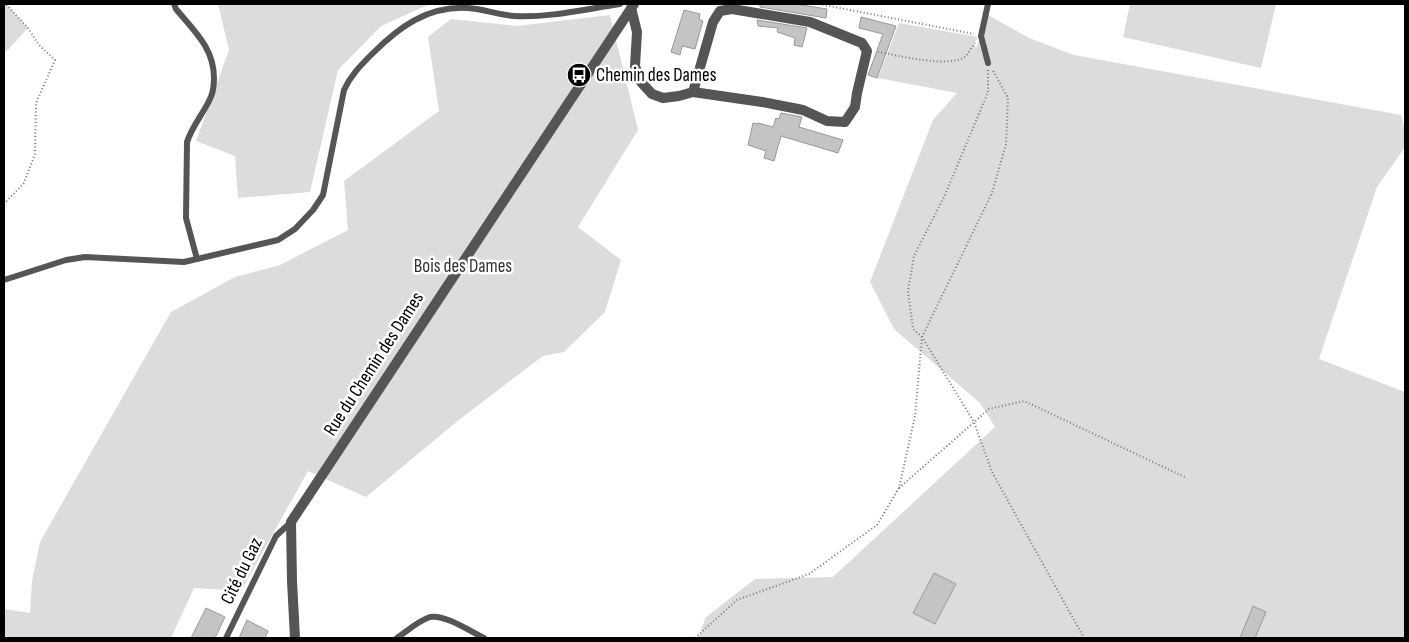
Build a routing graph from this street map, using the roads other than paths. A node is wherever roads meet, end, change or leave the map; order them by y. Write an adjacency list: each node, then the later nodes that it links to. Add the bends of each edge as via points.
1 (174, 4): 7 (lane, via 205,43 214,64 210,99 187,142 186,218)
2 (620, 4): 7 (lane, via 514,16 468,8 444,9 415,19 392,34 351,76 344,90 323,195 313,210 295,229 278,240)
3 (988, 4): 5 (lane, via 981,36)
4 (633, 6): 6 (street, via 637,32 635,66 641,82 652,94 663,98); 9 (street, Rue du Chemin des Dames)
5 (988, 63)
6 (693, 92): 6 (street, via 713,22 720,11 732,9 810,22 862,43 867,50 855,107 845,122 826,121 803,110)
7 (196, 259): 8 (lane, via 184,262 85,257)
8 (4, 280)
9 (291, 522): 10 (lane, Cité du Gaz, via 276,536); 11 (street)
10 (226, 638)
11 (295, 638)
12 (397, 638): 13 (lane, via 431,617 443,617)
13 (484, 638)

